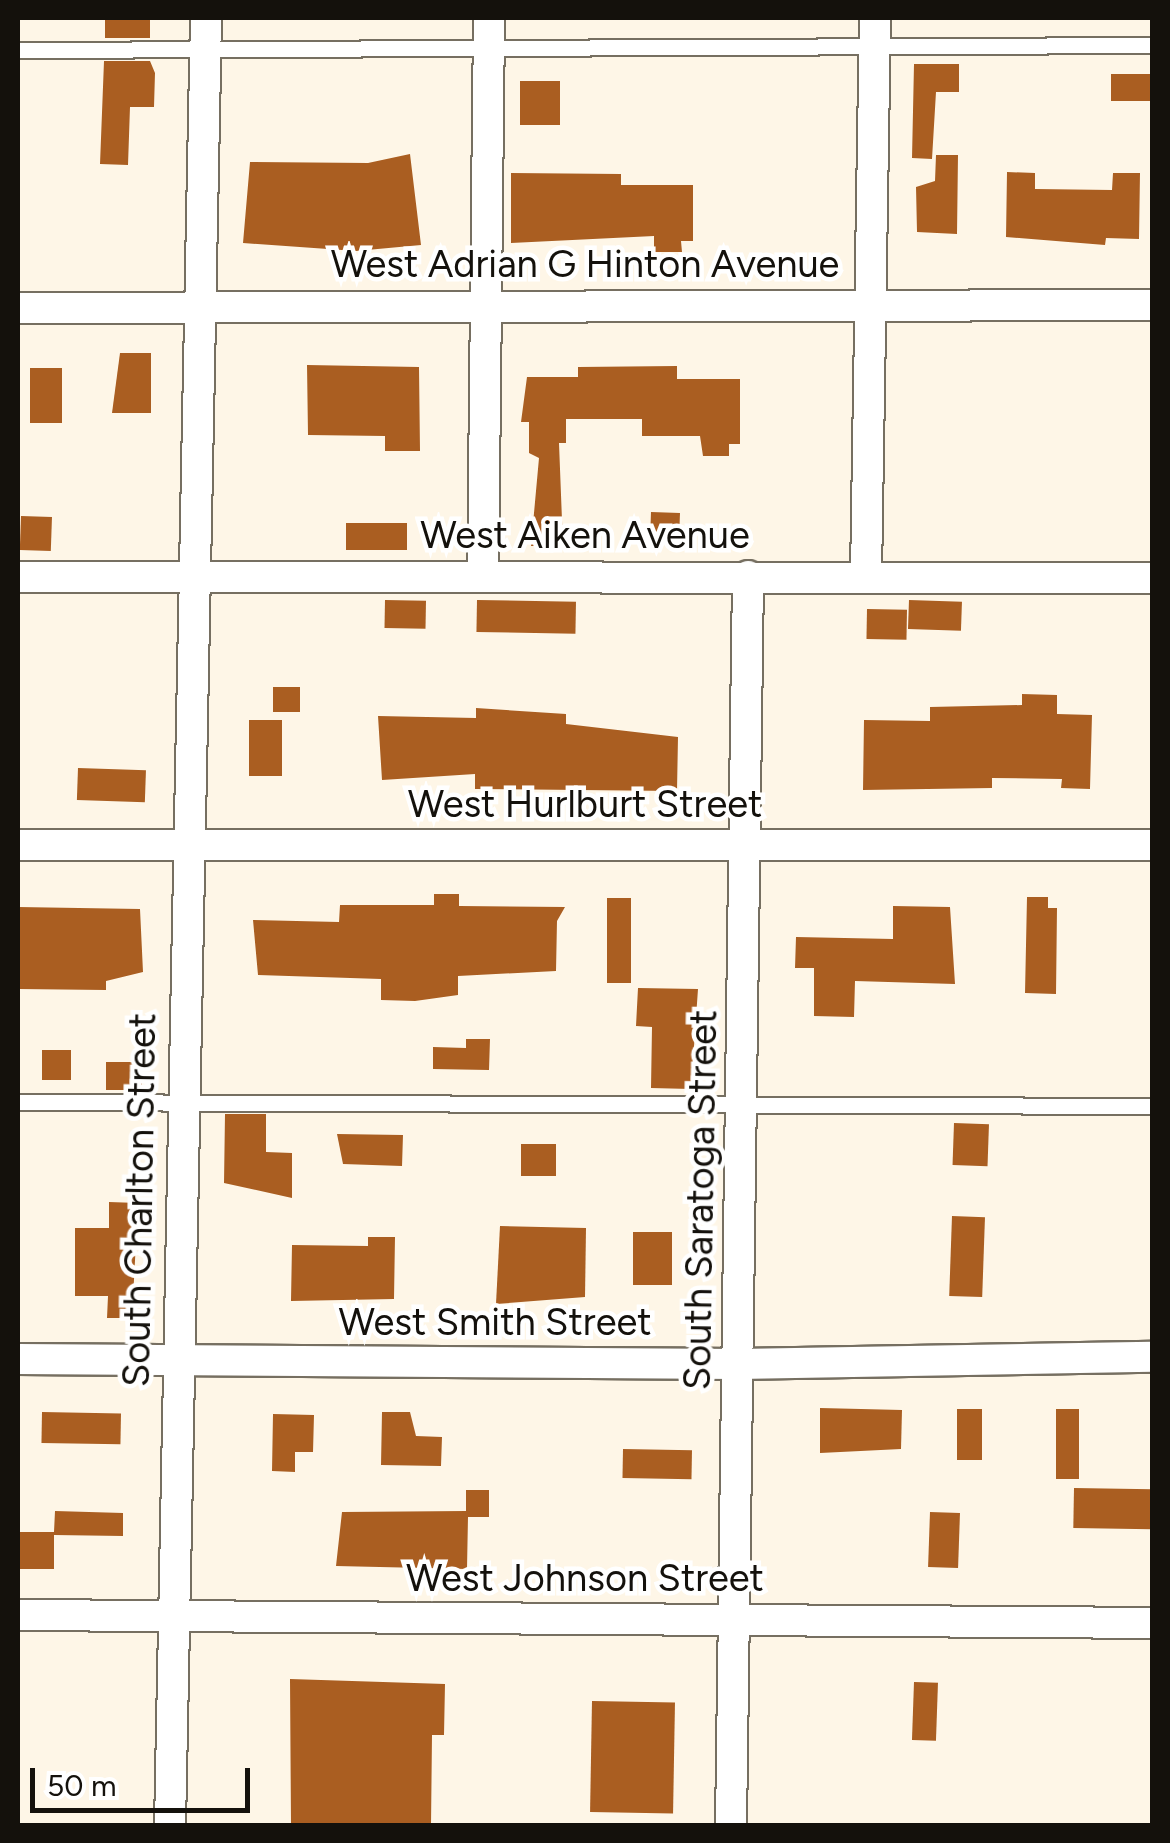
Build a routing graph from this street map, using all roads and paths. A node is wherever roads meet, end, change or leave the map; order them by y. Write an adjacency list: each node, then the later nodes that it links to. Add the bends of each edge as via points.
1 (206, 18): 6 (street, South Charlton Street)
2 (489, 18): 7 (street)
3 (875, 18): 8 (street)
4 (1152, 46): 8 (lane)
5 (18, 50): 6 (lane)
6 (205, 50): 7 (lane); 13 (street, South Charlton Street)
7 (489, 50): 8 (lane); 10 (street)
8 (874, 50): 9 (street)
9 (868, 303): 10 (street, West Adrian G Hinton Avenue); 11 (street, West Adrian G Hinton Avenue); 16 (street)
10 (485, 304): 13 (street, West Adrian G Hinton Avenue); 14 (street)
11 (1152, 305)
12 (18, 308): 13 (street, West Adrian G Hinton Avenue)
13 (198, 308): 18 (street, South Charlton Street)
14 (483, 575): 15 (street, West Aiken Avenue); 18 (street, West Aiken Avenue)
15 (748, 576): 16 (street, West Aiken Avenue); 22 (street, South Saratoga Street)
16 (866, 576): 19 (street, West Aiken Avenue)
17 (18, 577): 18 (street, West Aiken Avenue)
18 (192, 577): 21 (street, South Charlton Street)
19 (1152, 578)
20 (18, 845): 21 (street, West Hurlburt Street)
21 (189, 845): 22 (street, West Hurlburt Street); 25 (street, South Charlton Street)
22 (747, 845): 23 (street, West Hurlburt Street); 26 (street, South Saratoga Street)
23 (1152, 845)
24 (18, 1102): 25 (lane)
25 (181, 1103): 26 (lane); 30 (street, South Charlton Street)
26 (742, 1106): 27 (lane); 31 (street, South Saratoga Street)
27 (1152, 1106)
28 (1152, 1358): 31 (street, West Smith Street)
29 (18, 1359): 30 (street, West Smith Street)
30 (176, 1360): 31 (street, West Smith Street); 33 (street, South Charlton Street)
31 (738, 1364): 34 (street, South Saratoga Street)
32 (18, 1615): 33 (street, West Johnson Street)
33 (172, 1616): 34 (street, West Johnson Street); 36 (street, South Charlton Street)
34 (734, 1620): 35 (street, West Johnson Street); 37 (street, South Saratoga Street)
35 (1152, 1624)
36 (170, 1826)
37 (731, 1826)

